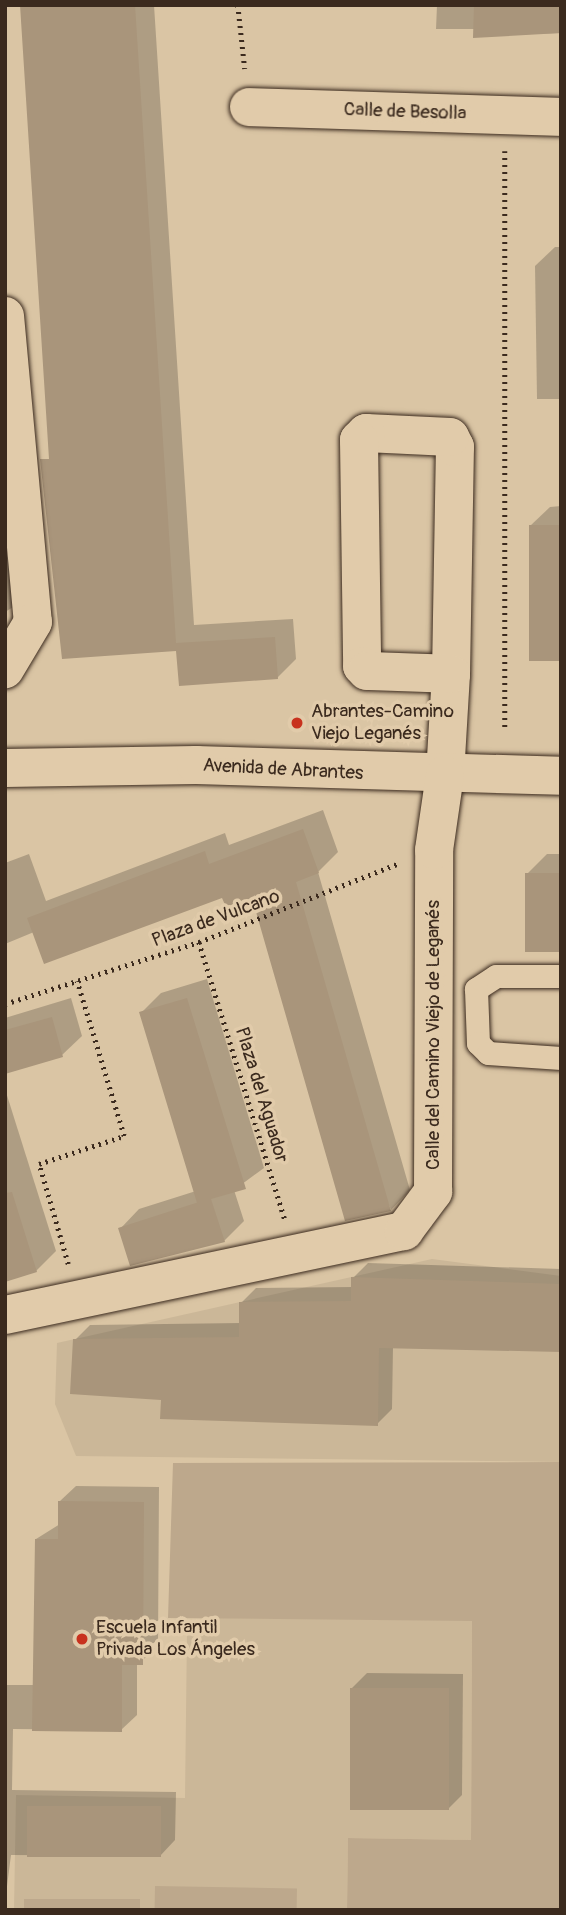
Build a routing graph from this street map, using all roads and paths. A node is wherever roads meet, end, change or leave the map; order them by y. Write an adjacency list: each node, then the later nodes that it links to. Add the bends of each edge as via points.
1 (249, 107): 2 (street, Calle de Besolla)
2 (561, 117)
3 (505, 146): 7 (path)
4 (5, 316): 5 (street, via 33,622)
5 (5, 669)
6 (451, 674): 6 (street, Calle del Camino Viejo de Leganés, via 456,447 450,437 366,433 359,440 362,666 367,671); 9 (street, Calle del Camino Viejo de Leganés)
7 (505, 732)
8 (5, 768): 9 (street, Avenida de Abrantes, via 197,765)
9 (445, 775): 10 (street, Avenida de Abrantes); 11 (street, Calle del Camino Viejo de Leganés)
10 (561, 776)
11 (434, 850): 12 (path, Plaza de Vulcano); 17 (street, Calle del Camino Viejo de Leganés, via 433,1192 404,1231)
12 (199, 942): 14 (path, Plaza de Vulcano); 17 (path, Plaza del Aguador)
13 (561, 976): 16 (lane, via 496,976 476,989 478,1043 488,1053)
14 (78, 981): 15 (path, Plaza de Vulcano); 18 (path, via 124,1136 38,1164)
15 (5, 1004)
16 (561, 1058)
17 (297, 1257): 18 (street, Calle del Camino Viejo de Leganés)
18 (79, 1300): 19 (street, Calle del Camino Viejo de Leganés)
19 (5, 1315)

